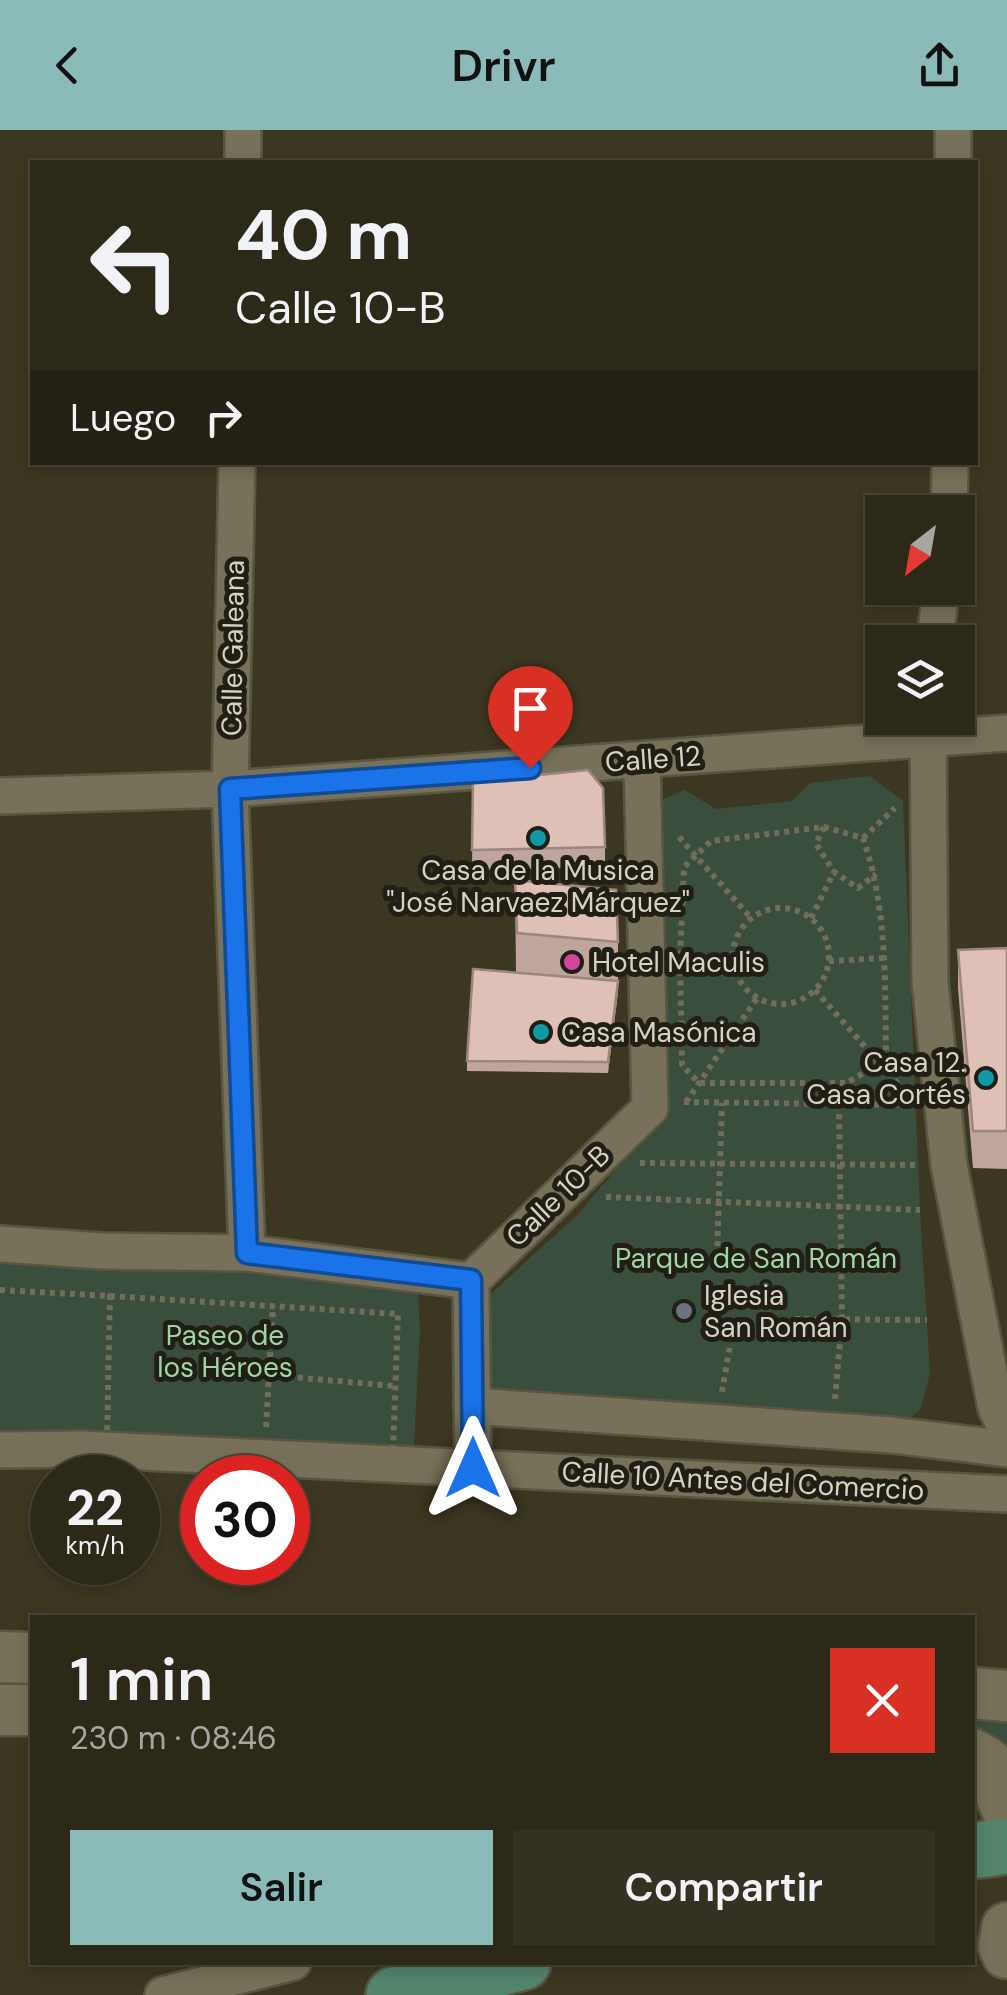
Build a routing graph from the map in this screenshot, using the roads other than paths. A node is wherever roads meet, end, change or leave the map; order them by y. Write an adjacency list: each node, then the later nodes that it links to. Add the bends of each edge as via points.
1 (243, 130): 3 (street)
2 (953, 130): 4 (street)
3 (242, 160)
4 (953, 160)
5 (237, 465): 13 (street, Calle Galeana)
6 (950, 465): 7 (street)
7 (949, 495)
8 (975, 731): 9 (street, Calle 12)
9 (1007, 733)
10 (865, 735): 12 (street, Calle 12)
11 (927, 735): 19 (street, via 930,982 948,1166 996,1408)
12 (642, 760): 13 (street, Calle 12); 17 (street, Calle 10-B, via 650,1108)
13 (230, 789): 14 (street, Calle 12); 16 (street, Calle Galeana)
14 (0, 796)
15 (0, 1244): 16 (street)
16 (247, 1253): 17 (street)
17 (471, 1280): 18 (street)
18 (472, 1406): 20 (street); 22 (street)
19 (1007, 1430)
20 (1007, 1449)
21 (0, 1450): 22 (street, Calle 10 Antes del Comercio)
22 (473, 1468): 23 (street, Calle 10 Antes del Comercio)
23 (1007, 1494)
24 (0, 1657): 25 (main road)
25 (30, 1658)
26 (975, 1693): 27 (main road)
27 (1007, 1696)
28 (0, 1710): 29 (main road)
29 (30, 1710)
30 (975, 1756): 31 (main road, via 988,1763)
31 (1007, 1809)
32 (1007, 1846): 33 (main road)
33 (975, 1851)
34 (1007, 1928): 35 (main road)
35 (1007, 1953)
36 (281, 1965): 39 (street)
37 (494, 1965): 38 (main road)
38 (446, 1970): 40 (main road)
39 (162, 1995)
40 (394, 1995)

